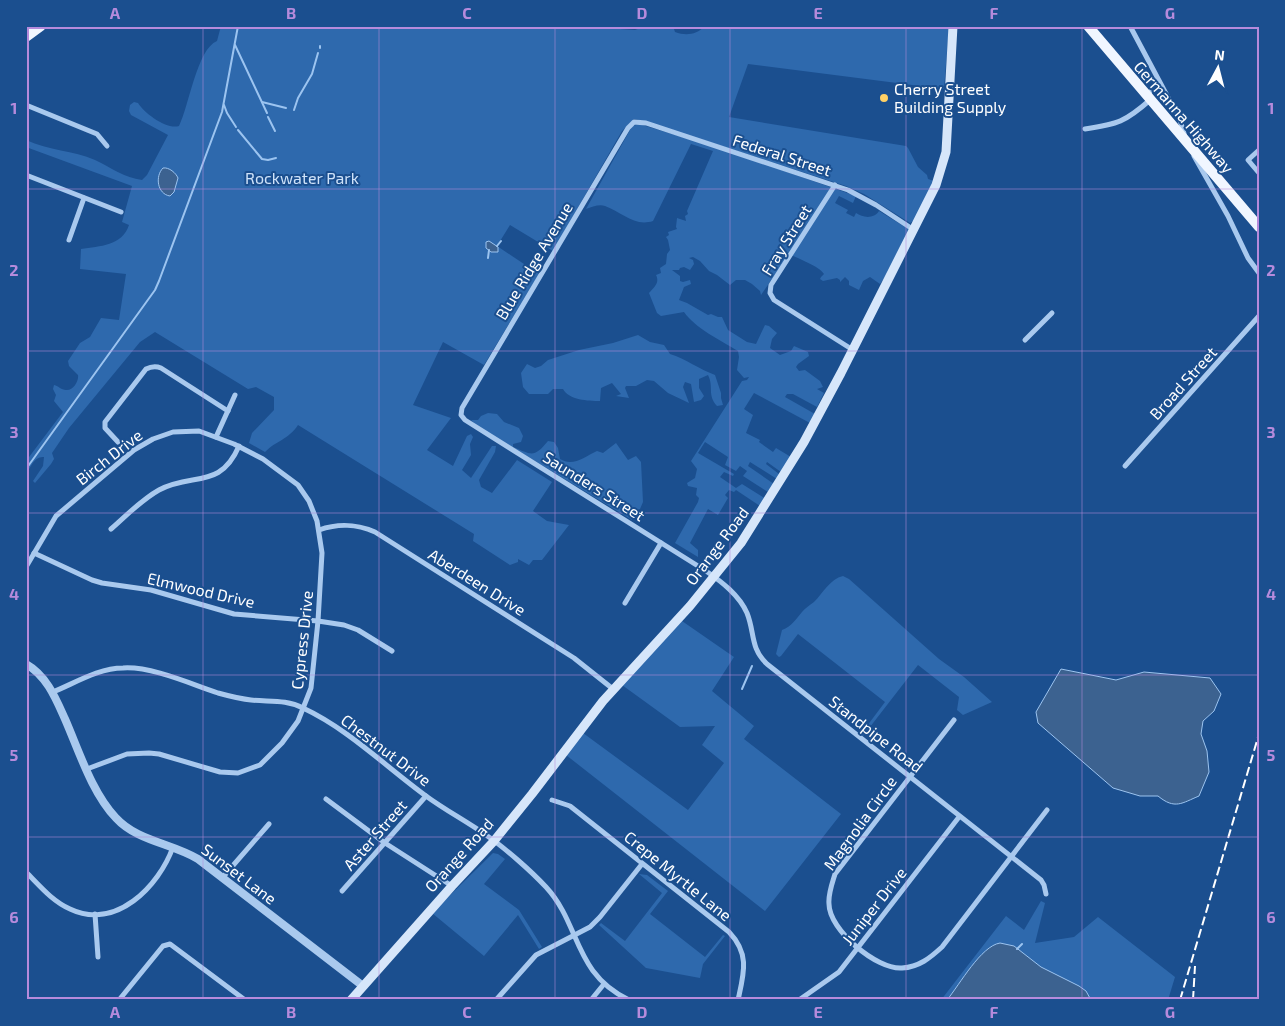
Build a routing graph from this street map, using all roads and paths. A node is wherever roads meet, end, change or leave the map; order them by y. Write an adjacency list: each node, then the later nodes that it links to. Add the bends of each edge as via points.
1 (41, 26): 5 (main road)
2 (953, 26): 20 (main road, Orange Road, via 946,152 936,186)
3 (1088, 26): 7 (main road, Germanna Highway)
4 (1130, 26): 6 (street)
5 (26, 38)
6 (1159, 83): 7 (street); 11 (street, via 1180,120)
7 (1148, 98): 10 (street, via 1136,113 1121,122); 11 (main road, Germanna Highway)
8 (26, 105): 12 (street, via 97,134)
9 (634, 122): 16 (street, Federal Street, via 646,123); 29 (street, Blue Ridge Avenue, via 462,408)
10 (1085, 128)
11 (1187, 143): 19 (main road, Germanna Highway); 22 (street)
12 (107, 146)
13 (1259, 150): 14 (street, via 1248,160)
14 (1259, 173)
15 (26, 175): 17 (street)
16 (835, 185): 20 (street, Federal Street, via 864,198); 26 (street, Fray Street, via 771,285 770,293 782,306)
17 (84, 198): 18 (street); 21 (street)
18 (121, 212)
19 (1259, 227)
20 (914, 230): 26 (main road, Orange Road)
21 (69, 240)
22 (1259, 273)
23 (1052, 313): 25 (street)
24 (1259, 316): 33 (street, Broad Street)
25 (1025, 340)
26 (853, 350): 39 (main road, Orange Road, via 771,497 742,543)
27 (235, 395): 28 (street)
28 (228, 411): 30 (street); 31 (street, via 162,368 150,367 105,422 105,428)
29 (461, 415): 36 (street, Saunders Street)
30 (216, 437): 32 (street, Birch Drive); 37 (street, Birch Drive, via 199,431 184,431 163,435 143,444 56,516)
31 (118, 442)
32 (239, 446): 34 (street, via 234,459 223,470 161,489); 35 (street, Birch Drive, via 298,485 313,510)
33 (1125, 466)
34 (111, 529)
35 (319, 530): 41 (street, Cypress Drive, via 322,553); 44 (street, Aberdeen Drive, via 348,525 375,532 574,658)
36 (661, 543): 39 (street, Saunders Street); 40 (street)
37 (34, 553): 38 (street, Birch Drive); 41 (street, Elmwood Drive, via 102,583 171,595 234,614)
38 (26, 567)
39 (714, 577): 44 (main road, Orange Road); 49 (street, Standpipe Road, via 734,593 743,606 763,661)
40 (625, 603)
41 (318, 621): 42 (street, Elmwood Drive, via 351,627); 46 (street, Cypress Drive, via 311,688)
42 (392, 652)
43 (26, 664): 45 (street, Sunset Lane, via 38,672)
44 (613, 689): 56 (main road, Orange Road)
45 (52, 692): 46 (street, Chestnut Drive, via 103,671 134,668 226,696 279,701); 48 (street, Sunset Lane)
46 (304, 708): 48 (street, Cypress Drive, via 282,743 260,765 246,771 220,772 149,753 122,756); 50 (street, Chestnut Drive, via 339,730)
47 (954, 720): 49 (street, Magnolia Circle)
48 (87, 769): 58 (street, Sunset Lane, via 104,803 117,820 144,838)
49 (910, 776): 54 (street, Standpipe Road); 68 (street, Magnolia Circle, via 840,866 830,888 828,905 832,918 846,938)
50 (426, 796): 56 (street, Chestnut Drive); 57 (street, Aster Street)
51 (326, 799): 57 (street)
52 (552, 800): 60 (street, Crepe Myrtle Lane, via 570,806)
53 (1046, 810): 59 (street, Magnolia Circle)
54 (959, 817): 59 (street, Standpipe Road); 68 (street, Juniper Drive)
55 (269, 824): 62 (street)
56 (494, 842): 63 (main road, Orange Road); 67 (street, Chestnut Drive, via 552,894)
57 (385, 843): 63 (street); 64 (street, Aster Street)
58 (173, 847): 62 (street, Sunset Lane, via 198,858); 66 (street, via 166,865 134,902 107,914)
59 (1010, 857): 65 (street, Standpipe Road, via 1041,880); 68 (street, Magnolia Circle, via 942,947 919,965 888,966)
60 (642, 864): 67 (street, via 592,925); 78 (street, Crepe Myrtle Lane, via 736,940 744,960)
61 (26, 872): 66 (street, via 63,905 77,912)
62 (223, 878): 71 (street, Sunset Lane)
63 (452, 886): 71 (main road, Orange Road)
64 (342, 891)
65 (1046, 894)
66 (95, 914): 69 (street)
67 (573, 935): 70 (street, Chestnut Drive, via 588,965); 75 (street, via 533,958)
68 (859, 947): 79 (street, Juniper Drive, via 839,972)
69 (98, 957)
70 (604, 984): 76 (street); 77 (street, Chestnut Drive)
71 (363, 986): 74 (main road, Orange Road)
72 (119, 1000): 73 (street, via 167,944)
73 (245, 1000)
74 (351, 1000)
75 (496, 1000)
76 (591, 1000)
77 (629, 1000)
78 (738, 1000)
79 (799, 1000)

